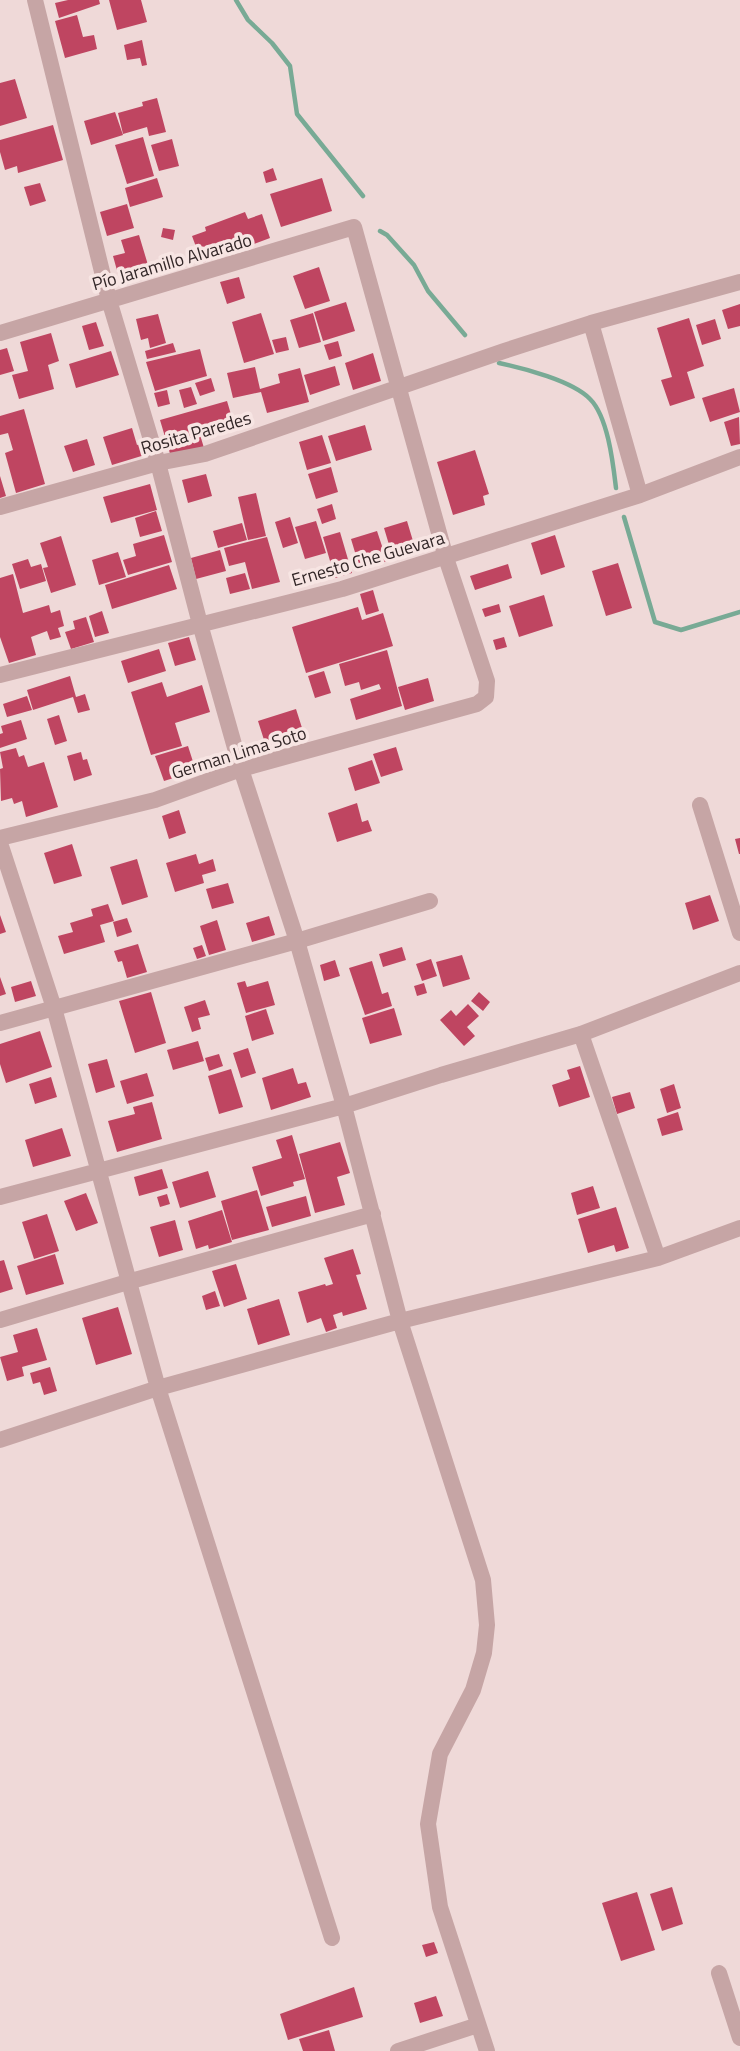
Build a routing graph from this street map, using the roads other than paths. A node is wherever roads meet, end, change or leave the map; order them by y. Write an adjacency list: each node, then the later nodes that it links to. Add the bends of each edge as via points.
1 (35, 0): 3 (street)
2 (740, 282): 4 (street, Rosita Paredes)
3 (109, 300): 5 (street, Pío Jaramillo Alvarado); 6 (street, Pío Jaramillo Alvarado, via 354,227); 8 (street)
4 (591, 323): 6 (street, Rosita Paredes); 9 (street)
5 (0, 333)
6 (399, 386): 8 (street, Rosita Paredes, via 205,454); 11 (street)
7 (740, 457): 9 (street, Ernesto Che Guevara)
8 (158, 463): 10 (street, Rosita Paredes); 12 (street)
9 (640, 495): 11 (street, Ernesto Che Guevara)
10 (0, 507)
11 (446, 558): 12 (street, Ernesto Che Guevara); 14 (street, German Lima Soto, via 487,681 486,697 477,704)
12 (200, 624): 13 (street, Ernesto Che Guevara); 14 (street)
13 (0, 675)
14 (241, 769): 16 (street, German Lima Soto, via 155,800); 19 (street)
15 (701, 805): 18 (street)
16 (0, 840): 21 (street)
17 (430, 901): 19 (street)
18 (740, 933)
19 (297, 942): 21 (street); 24 (street)
20 (740, 973): 23 (street)
21 (54, 1008): 22 (street); 25 (street)
22 (0, 1023)
23 (581, 1034): 24 (street); 29 (street)
24 (344, 1106): 25 (street); 27 (street)
25 (98, 1170): 26 (street); 30 (street)
26 (0, 1197)
27 (373, 1214): 30 (street); 32 (street)
28 (740, 1228): 29 (street)
29 (658, 1258): 32 (street)
30 (131, 1281): 31 (street); 33 (street)
31 (0, 1320)
32 (400, 1321): 33 (street); 37 (street, via 483,1580 484,1653 473,1690 440,1754 428,1824 440,1907)
33 (158, 1388): 34 (street); 35 (street)
34 (0, 1440)
35 (332, 1938)
36 (719, 1973): 38 (street)
37 (478, 2025): 39 (street); 40 (street)
38 (740, 2038)
39 (398, 2051)
40 (486, 2051)

